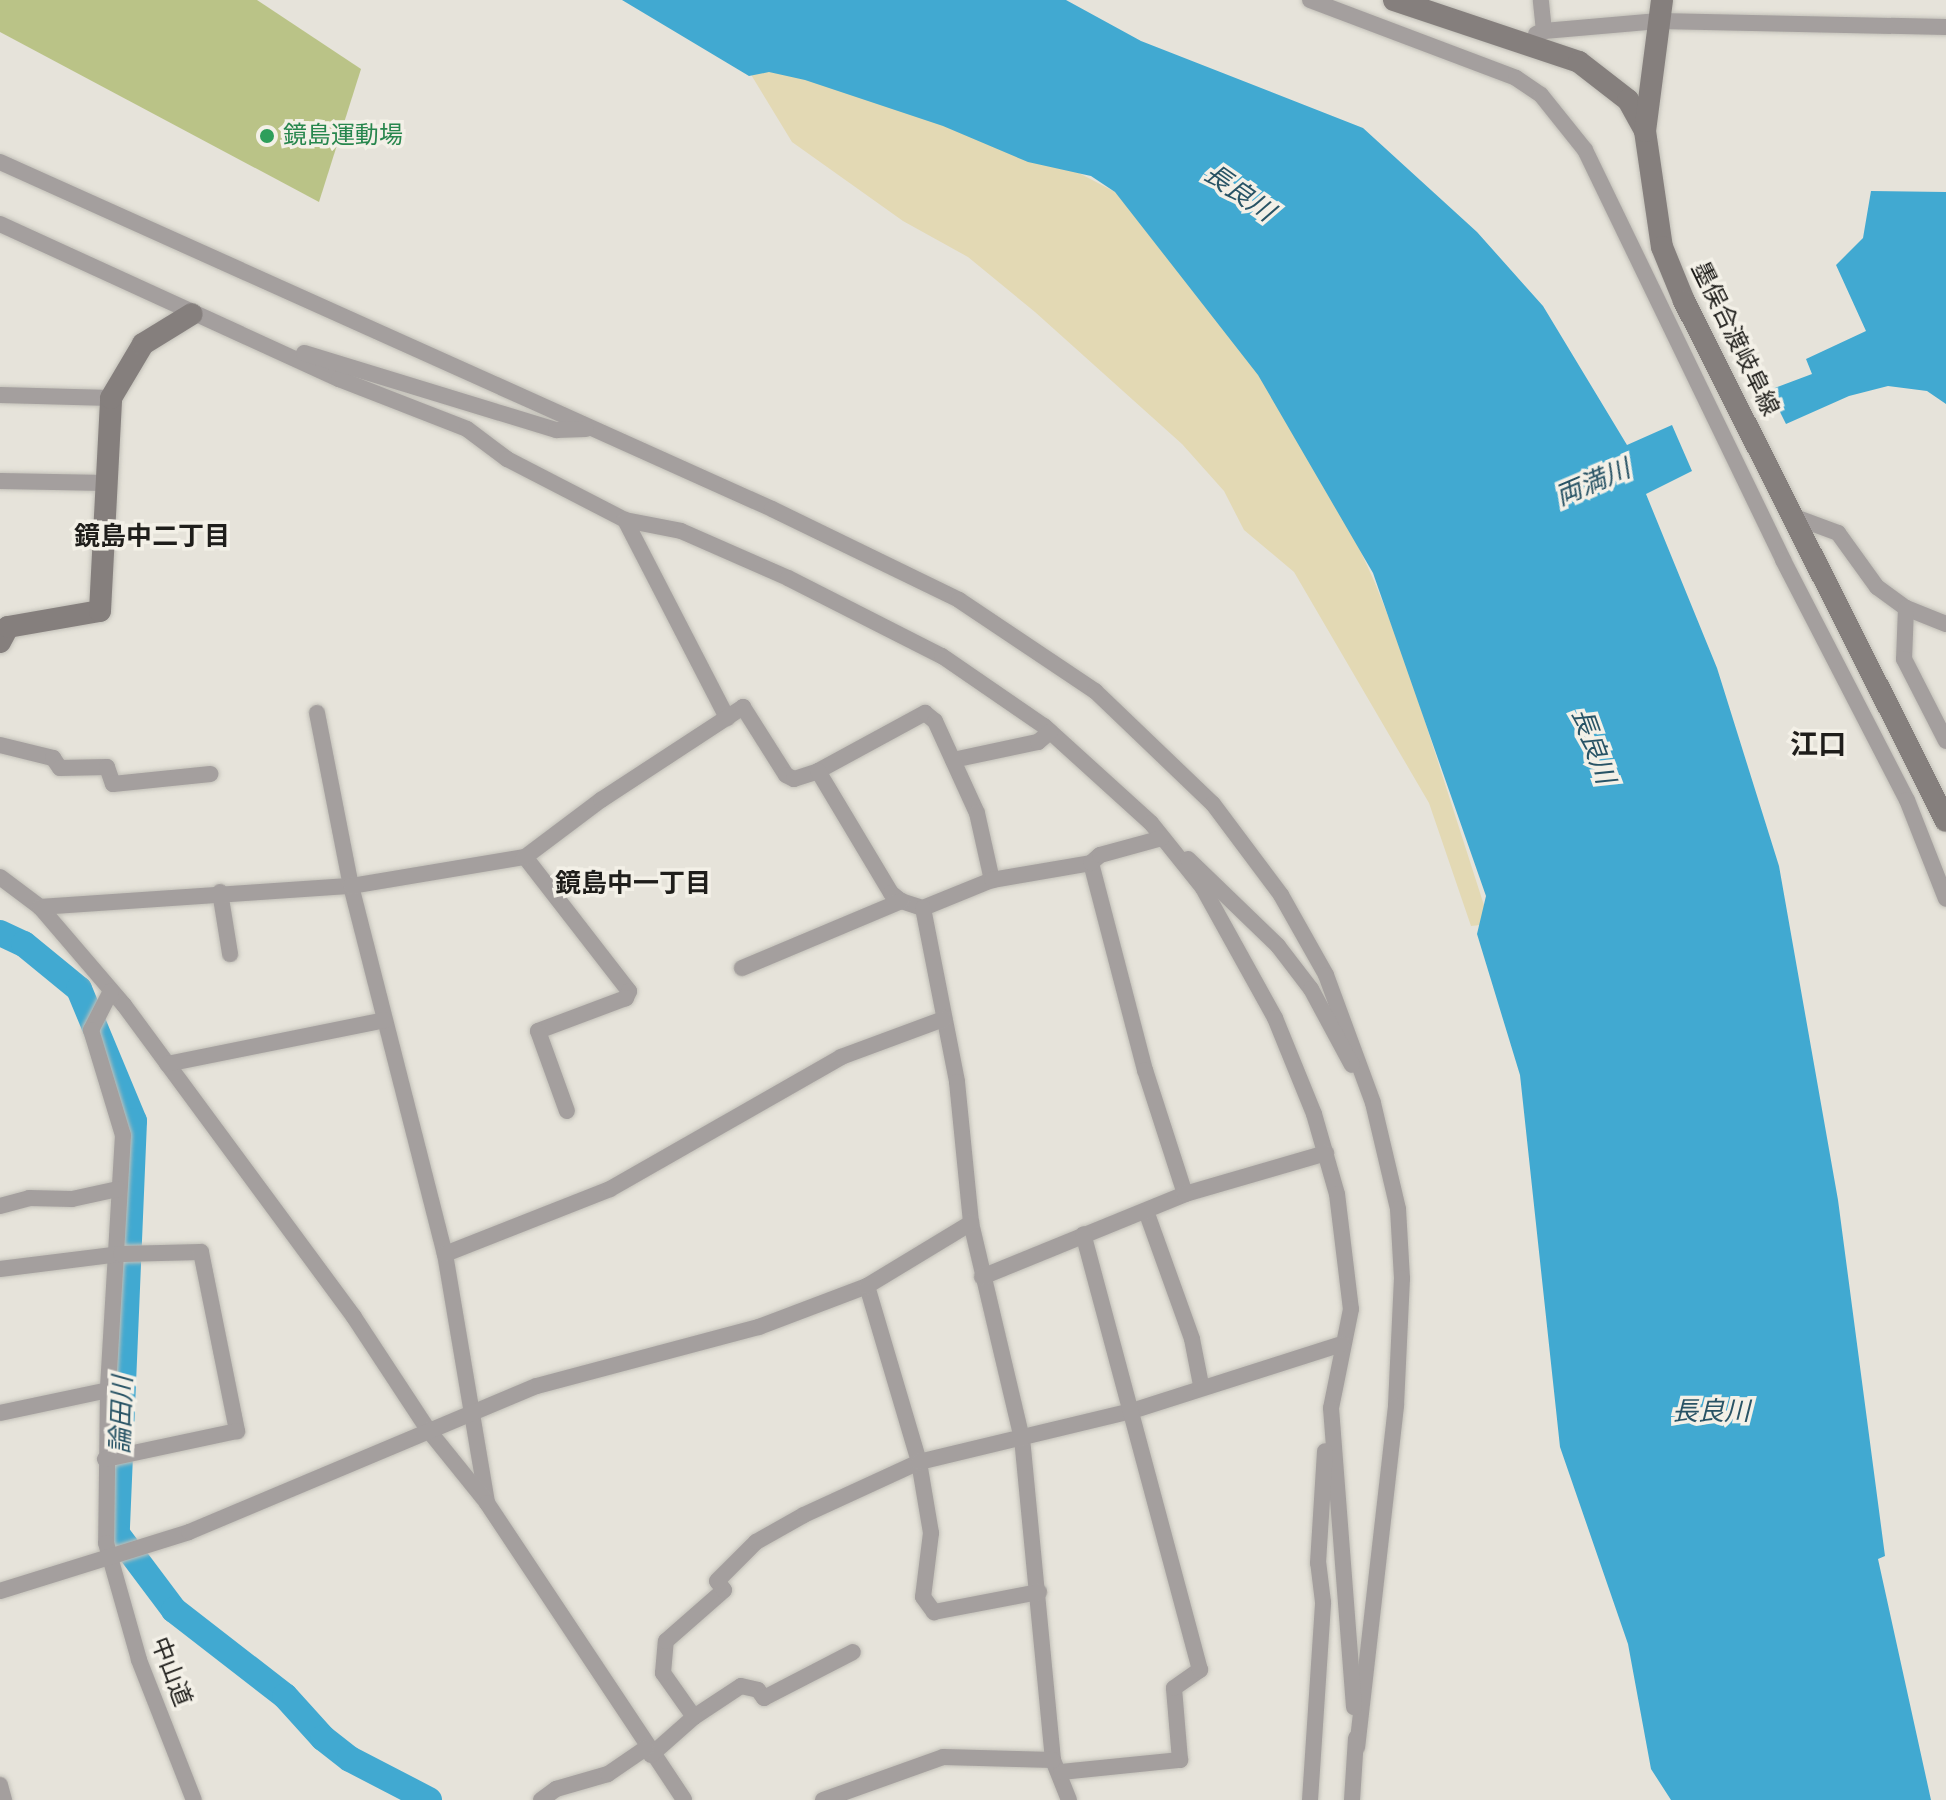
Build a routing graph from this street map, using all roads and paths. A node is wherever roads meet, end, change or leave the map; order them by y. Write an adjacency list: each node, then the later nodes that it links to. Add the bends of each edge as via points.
1 (1310, 0): 39 (street, via 1516,78 1541,95 1585,150 1783,560 1907,800)
2 (1394, 0): 7 (main road, 墨俣合渡岐阜線)
3 (1541, 0): 6 (street)
4 (1660, 10): 5 (street); 6 (street); 8 (main road)
5 (1946, 27)
6 (1544, 31): 7 (street)
7 (1516, 41): 8 (main road, 墨俣合渡岐阜線, via 1579,62 1604,78 1628,100)
8 (1645, 131): 18 (main road, 墨俣合渡岐阜線, via 1662,247)
9 (0, 162): 15 (street)
10 (0, 224): 11 (street)
11 (192, 314): 12 (street); 14 (main road, via 143,344)
12 (257, 338): 15 (street, via 556,430); 19 (street, via 339,379 467,429 507,459)
13 (0, 395): 14 (street)
14 (111, 398): 17 (main road)
15 (593, 429): 49 (street, via 959,600 1095,691 1213,804 1281,895 1326,975)
16 (0, 481): 17 (street)
17 (107, 483): 22 (main road, via 100,611 8,627)
18 (1795, 517): 20 (street, via 1838,533 1877,587); 31 (main road, 墨俣合渡岐阜線)
19 (625, 520): 24 (street); 25 (street, via 681,531 788,578 942,656)
20 (1906, 608): 21 (street); 26 (street, via 1904,659)
21 (1946, 624)
22 (0, 642)
23 (317, 713): 37 (street)
24 (727, 718): 29 (street, via 743,707 786,775 794,779); 33 (street)
25 (1050, 732): 28 (street, via 1038,742); 32 (street, via 1120,790)
26 (1946, 741)
27 (0, 745): 30 (street, via 53,758 60,768 107,767 113,784)
28 (953, 760): 29 (street, via 935,721 925,713); 36 (street, via 977,813)
29 (818, 771): 40 (street, via 891,893)
30 (210, 774)
31 (1946, 821)
32 (1166, 843): 34 (street, via 1100,855); 49 (street, via 1238,904 1293,966); 51 (street, via 1203,888 1270,1006)
33 (525, 857): 37 (street); 50 (street, via 629,991 626,998 538,1031)
34 (1091, 863): 36 (street); 53 (street, via 1145,1070)
35 (0, 877): 41 (street)
36 (992, 880): 42 (street)
37 (351, 886): 38 (street); 47 (street)
38 (220, 892): 41 (street); 43 (street)
39 (1946, 899)
40 (901, 901): 42 (street); 44 (street)
41 (40, 907): 45 (street)
42 (923, 908): 46 (street)
43 (230, 954)
44 (742, 968)
45 (111, 991): 48 (street); 52 (street, 中山道, via 91,1030 123,1135)
46 (944, 1019): 56 (street); 59 (street, via 841,1057 610,1189)
47 (385, 1020): 48 (street); 59 (street)
48 (167, 1064): 70 (street, via 354,1317)
49 (1373, 1103): 80 (street, via 1398,1209 1402,1278 1388,1484)
50 (567, 1111)
51 (1326, 1153): 53 (street); 63 (street, via 1346,1244 1351,1309)
52 (118, 1189): 54 (street); 58 (street, 中山道)
53 (1185, 1194): 55 (street)
54 (0, 1206)
55 (1146, 1211): 57 (street); 64 (street, via 1192,1339)
56 (971, 1223): 61 (street); 62 (street)
57 (1083, 1234): 61 (street); 66 (street)
58 (122, 1254): 60 (street); 65 (street, 中山道); 72 (street, via 201,1252 237,1431)
59 (445, 1254): 68 (street)
60 (0, 1269)
61 (982, 1277): 71 (street)
62 (867, 1286): 68 (street, via 759,1327 537,1386); 73 (street)
63 (1342, 1344): 64 (street); 69 (street)
64 (1201, 1385): 66 (street)
65 (108, 1390): 67 (street); 72 (street, 中山道)
66 (1132, 1411): 71 (street); 82 (street, via 1200,1670 1174,1688 1180,1760)
67 (0, 1413)
68 (470, 1414): 70 (street); 74 (street)
69 (1332, 1430): 80 (street); 89 (street, via 1325,1449 1318,1563 1323,1602)
70 (429, 1431): 74 (street); 75 (street)
71 (1022, 1438): 73 (street); 77 (street)
72 (114, 1457): 75 (street, 中山道)
73 (919, 1462): 77 (street, via 931,1533 923,1597 934,1612); 79 (street, via 756,1542 717,1581 724,1590 666,1641 662,1656 664,1676)
74 (487, 1503): 81 (street)
75 (108, 1560): 76 (street); 84 (street, 中山道, via 139,1660)
76 (0, 1591)
77 (1039, 1592): 82 (street)
78 (853, 1652): 79 (street, via 764,1698 758,1690 741,1686)
79 (694, 1717): 81 (street)
80 (1357, 1747): 90 (street)
81 (649, 1752): 85 (street); 86 (street)
82 (1057, 1766): 83 (street, via 943,1757); 88 (street)
83 (847, 1796): 87 (street)
84 (194, 1800)
85 (541, 1800)
86 (684, 1800)
87 (823, 1800)
88 (1069, 1800)
89 (1310, 1800)
90 (1352, 1800)

